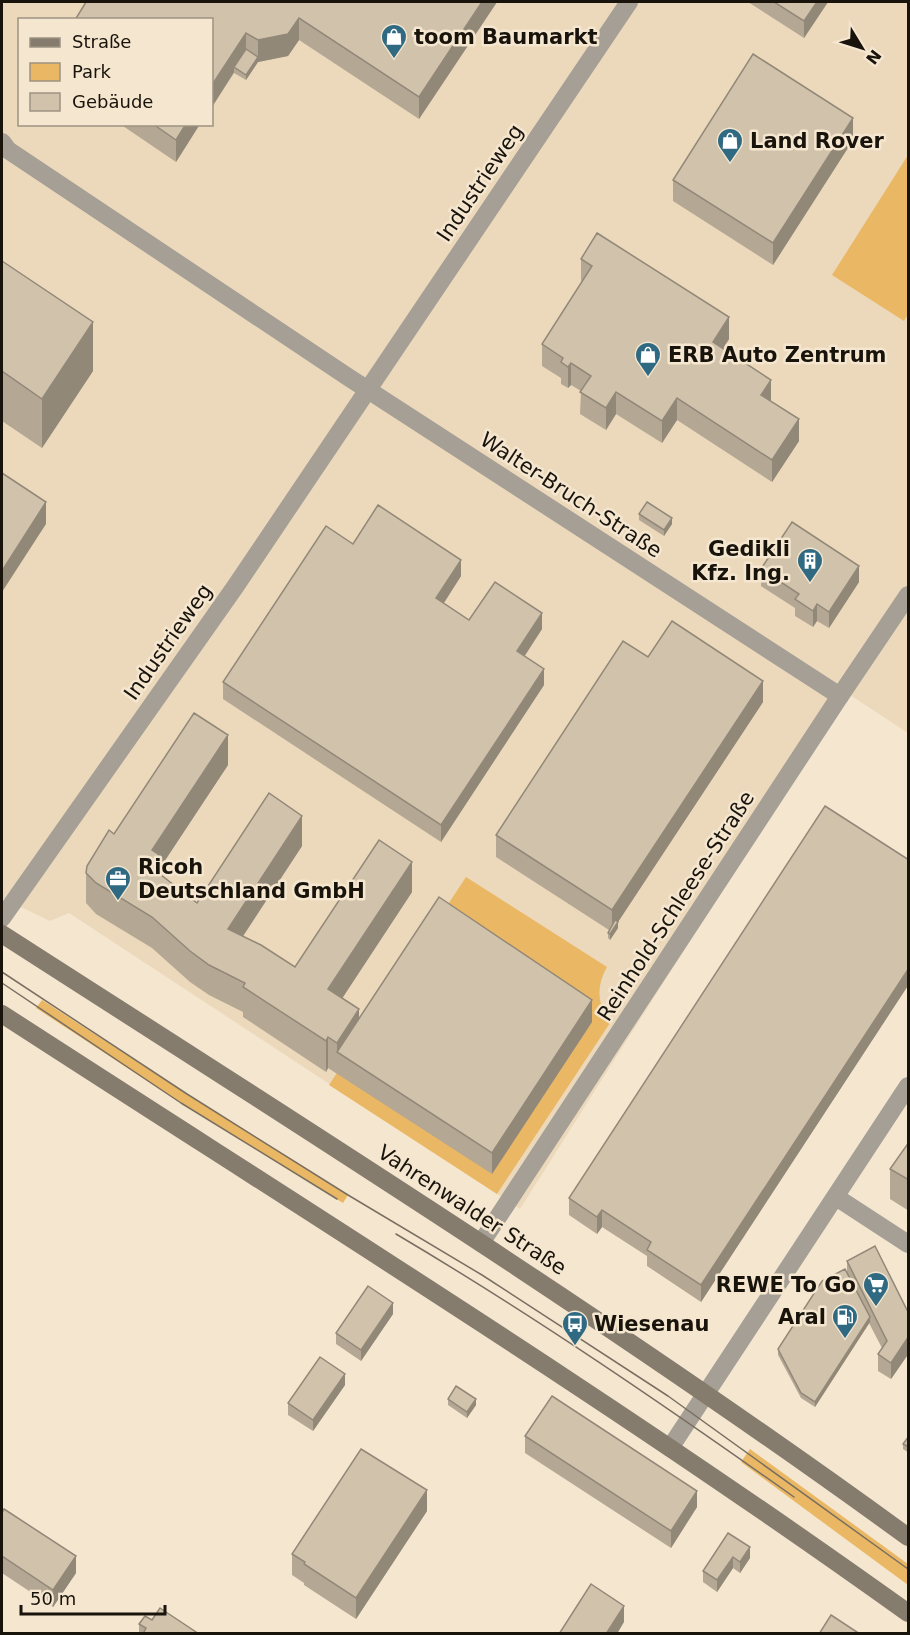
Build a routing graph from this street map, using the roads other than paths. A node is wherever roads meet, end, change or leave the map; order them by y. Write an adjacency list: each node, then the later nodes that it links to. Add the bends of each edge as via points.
1 (629, 2): 3 (street, Industrieweg)
2 (2, 142): 3 (street, via 8,150)
3 (368, 390): 5 (street, Walter-Bruch-Straße); 6 (street, Industrieweg)
4 (909, 595): 5 (street, Reinhold-Schleese-Straße)
5 (840, 696): 11 (street, Reinhold-Schleese-Straße)
6 (2, 918)
7 (2, 934): 11 (main road, Vahrenwalder Straße)
8 (2, 1014): 14 (main road)
9 (909, 1086): 10 (street)
10 (836, 1197): 12 (street); 13 (street)
11 (481, 1243): 13 (main road, Vahrenwalder Straße)
12 (909, 1244)
13 (706, 1394): 14 (street); 15 (main road, Vahrenwalder Straße)
14 (670, 1448): 16 (main road)
15 (909, 1537)
16 (909, 1613)

